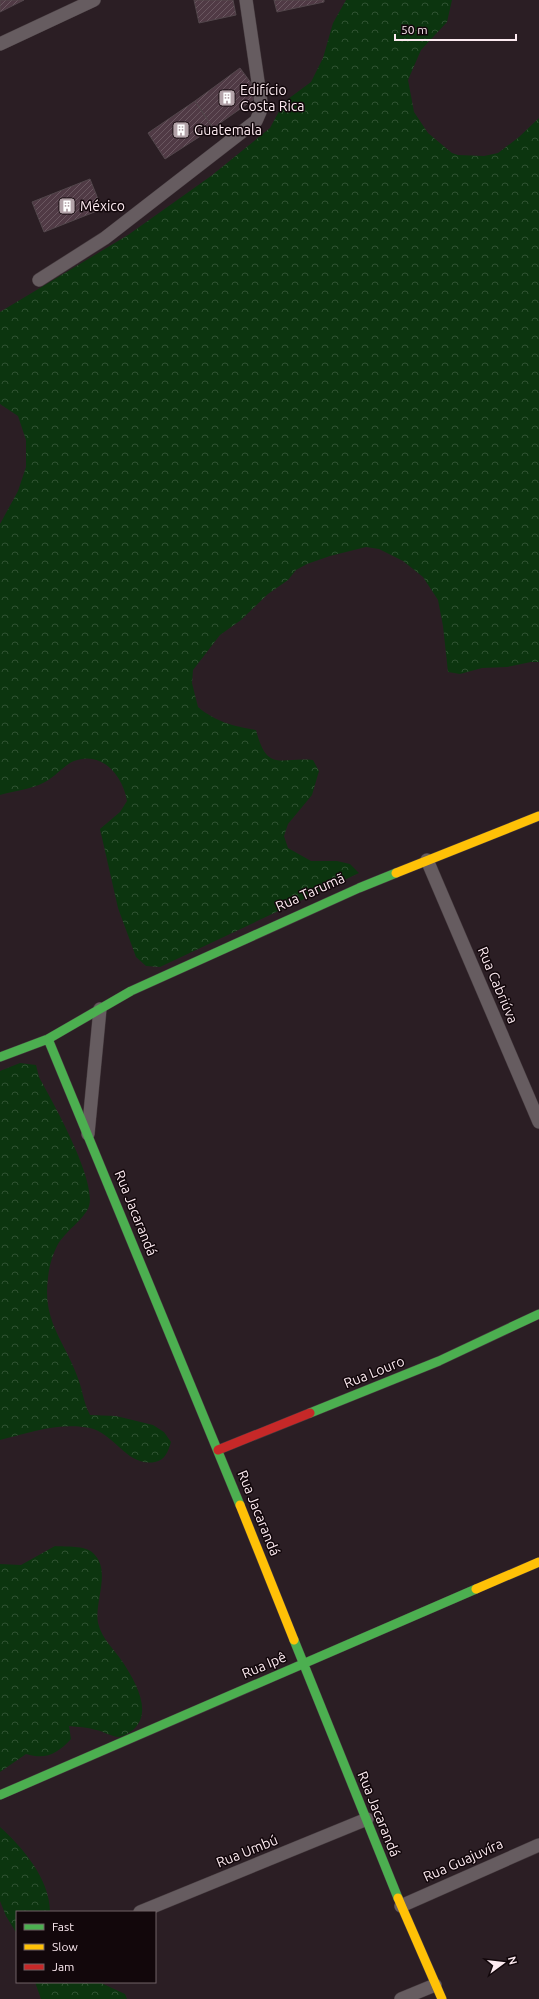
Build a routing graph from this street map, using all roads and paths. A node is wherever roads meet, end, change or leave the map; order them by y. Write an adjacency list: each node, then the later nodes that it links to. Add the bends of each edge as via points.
1 (94, 0): 3 (street)
2 (246, 0): 4 (street, via 261,102 256,120 105,238)
3 (0, 44)
4 (39, 280)
5 (539, 816): 6 (street, Rua Tarumã)
6 (427, 860): 7 (street, Rua Tarumã, via 358,888 146,984); 10 (street, Rua Cabriúva)
7 (100, 1009): 8 (street, Rua Tarumã); 11 (street)
8 (48, 1039): 9 (street, Rua Tarumã); 11 (street, Rua Jacarandá)
9 (0, 1057)
10 (539, 1122)
11 (88, 1134): 13 (street, Rua Jacarandá)
12 (539, 1314): 13 (street, Rua Louro, via 439,1360)
13 (218, 1450): 15 (street, Rua Jacarandá)
14 (539, 1562): 15 (street, Rua Ipê)
15 (304, 1663): 16 (street, Rua Ipê); 17 (street, Rua Jacarandá)
16 (0, 1795)
17 (367, 1819): 19 (street, Rua Jacarandá); 20 (street, Rua Umbú)
18 (539, 1845): 19 (street, Rua Guajuvíra)
19 (401, 1906): 21 (street, Rua Jacarandá)
20 (142, 1911)
21 (435, 1985): 22 (street); 23 (street, Rua Jacarandá)
22 (401, 1999)
23 (442, 1999)

